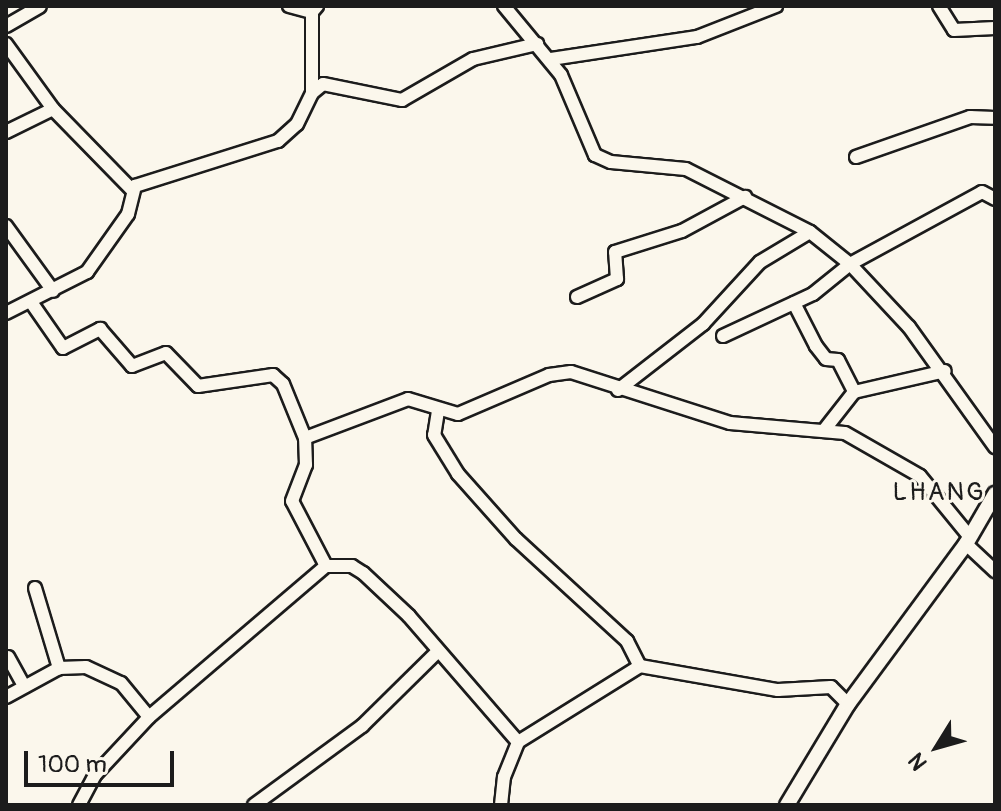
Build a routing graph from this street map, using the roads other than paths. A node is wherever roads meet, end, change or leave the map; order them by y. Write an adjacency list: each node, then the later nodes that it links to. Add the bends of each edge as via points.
1 (40, 6): 8 (street)
2 (289, 6): 6 (street)
3 (504, 6): 11 (street)
4 (776, 6): 7 (street)
5 (939, 6): 9 (street, via 954,30)
6 (315, 9): 13 (street)
7 (752, 10): 12 (street, via 688,39)
8 (6, 26)
9 (995, 28)
10 (6, 44): 14 (street)
11 (537, 44): 12 (street); 13 (street, via 473,59 402,100 331,83)
12 (551, 59): 19 (street, via 595,155 611,162 686,169)
13 (312, 93): 18 (street, via 297,124 278,141)
14 (53, 109): 16 (street); 18 (street)
15 (995, 118): 17 (street, via 970,117)
16 (6, 132)
17 (856, 157)
18 (131, 189): 24 (street, via 128,214 111,231 94,264)
19 (745, 197): 22 (street); 25 (street, via 682,231 615,252 617,279)
20 (995, 199): 23 (street, via 982,192)
21 (6, 226): 24 (street)
22 (810, 232): 23 (street); 31 (street, via 760,262 703,324)
23 (850, 264): 27 (street); 30 (street)
24 (53, 291): 26 (street)
25 (577, 297)
26 (31, 302): 28 (street); 35 (street, via 63,348 100,329 132,366 166,353 198,386 273,375 283,384)
27 (794, 303): 29 (street); 32 (street, via 816,346 826,359 838,360)
28 (6, 313)
29 (723, 336)
30 (945, 371): 32 (street); 36 (street)
31 (618, 390): 33 (street, via 559,372 478,408 450,415); 34 (street, via 730,423)
32 (854, 392): 34 (street)
33 (438, 411): 35 (street, via 408,399); 44 (street, via 434,435 458,474 516,539 627,641)
34 (825, 429): 38 (street, via 845,433 920,476)
35 (305, 438): 39 (street, via 306,465 292,501)
36 (995, 447)
37 (995, 494): 38 (street)
38 (968, 540): 40 (street); 48 (street)
39 (326, 566): 42 (street, via 357,569); 49 (street)
40 (995, 571)
41 (35, 588): 45 (street)
42 (438, 651): 50 (street); 52 (street, via 362,726)
43 (8, 657): 46 (street)
44 (640, 666): 48 (street, via 778,690 831,687); 50 (street)
45 (59, 668): 46 (street); 49 (street, via 110,674)
46 (24, 686): 47 (street)
47 (6, 697)
48 (848, 704): 54 (street)
49 (149, 717): 51 (street, via 95,775)
50 (518, 742): 53 (street, via 504,777)
51 (79, 805)
52 (254, 805)
53 (501, 805)
54 (787, 805)

